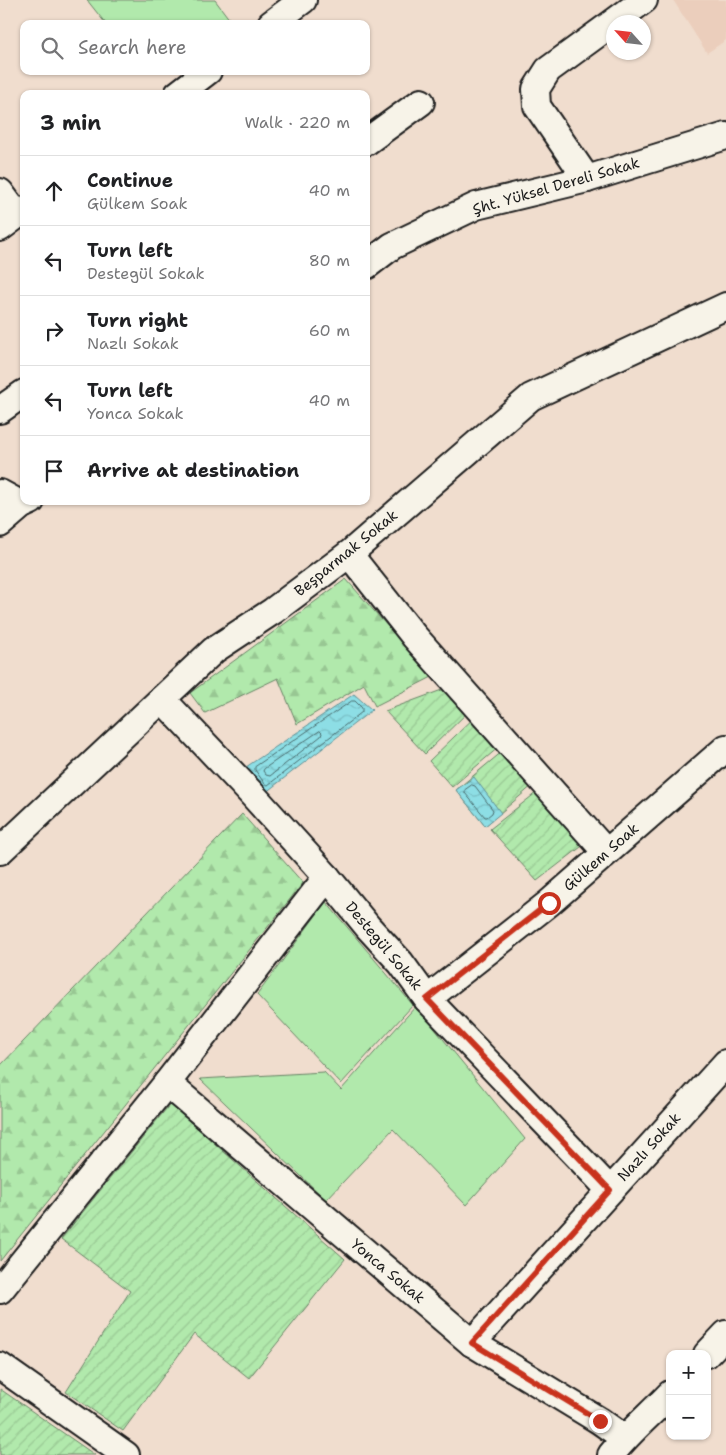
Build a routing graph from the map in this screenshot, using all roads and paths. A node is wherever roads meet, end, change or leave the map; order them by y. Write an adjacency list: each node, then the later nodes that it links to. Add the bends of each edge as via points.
1 (303, 0): 3 (street)
2 (644, 0): 9 (street, via 548,70 536,89 537,106)
3 (276, 20)
4 (203, 75): 5 (street)
5 (183, 90)
6 (421, 102): 8 (street)
7 (726, 136): 9 (street, Şht. Yüksel Dereli Sokak)
8 (370, 139)
9 (587, 179): 12 (street, Şht. Yüksel Dereli Sokak, via 476,206 392,246)
10 (0, 192): 11 (street)
11 (14, 218)
12 (370, 263)
13 (726, 306): 18 (street, Beşparmak Sokak, via 531,397)
14 (20, 396): 15 (street)
15 (0, 410)
16 (18, 499): 17 (street)
17 (0, 524)
18 (349, 554): 19 (street, Beşparmak Sokak, via 214,650); 22 (street, via 414,636)
19 (162, 699): 21 (street, Beşparmak Sokak); 23 (street, Destegül Sokak)
20 (726, 748): 22 (street, Gülkem Soak)
21 (0, 851)
22 (606, 852): 24 (street, Gülkem Soak, via 549,903)
23 (327, 877): 24 (street, Destegül Sokak); 26 (street)
24 (427, 999): 27 (street, Destegül Sokak)
25 (726, 1063): 27 (street, Nazlı Sokak)
26 (168, 1083): 28 (street); 30 (street, Yonca Sokak)
27 (610, 1190): 30 (street, Nazlı Sokak)
28 (0, 1290)
29 (726, 1334): 31 (street)
30 (472, 1343): 34 (street, Yonca Sokak, via 600,1421)
31 (711, 1350)
32 (0, 1366): 35 (street)
33 (669, 1395): 34 (street)
34 (617, 1447)
35 (126, 1455)

